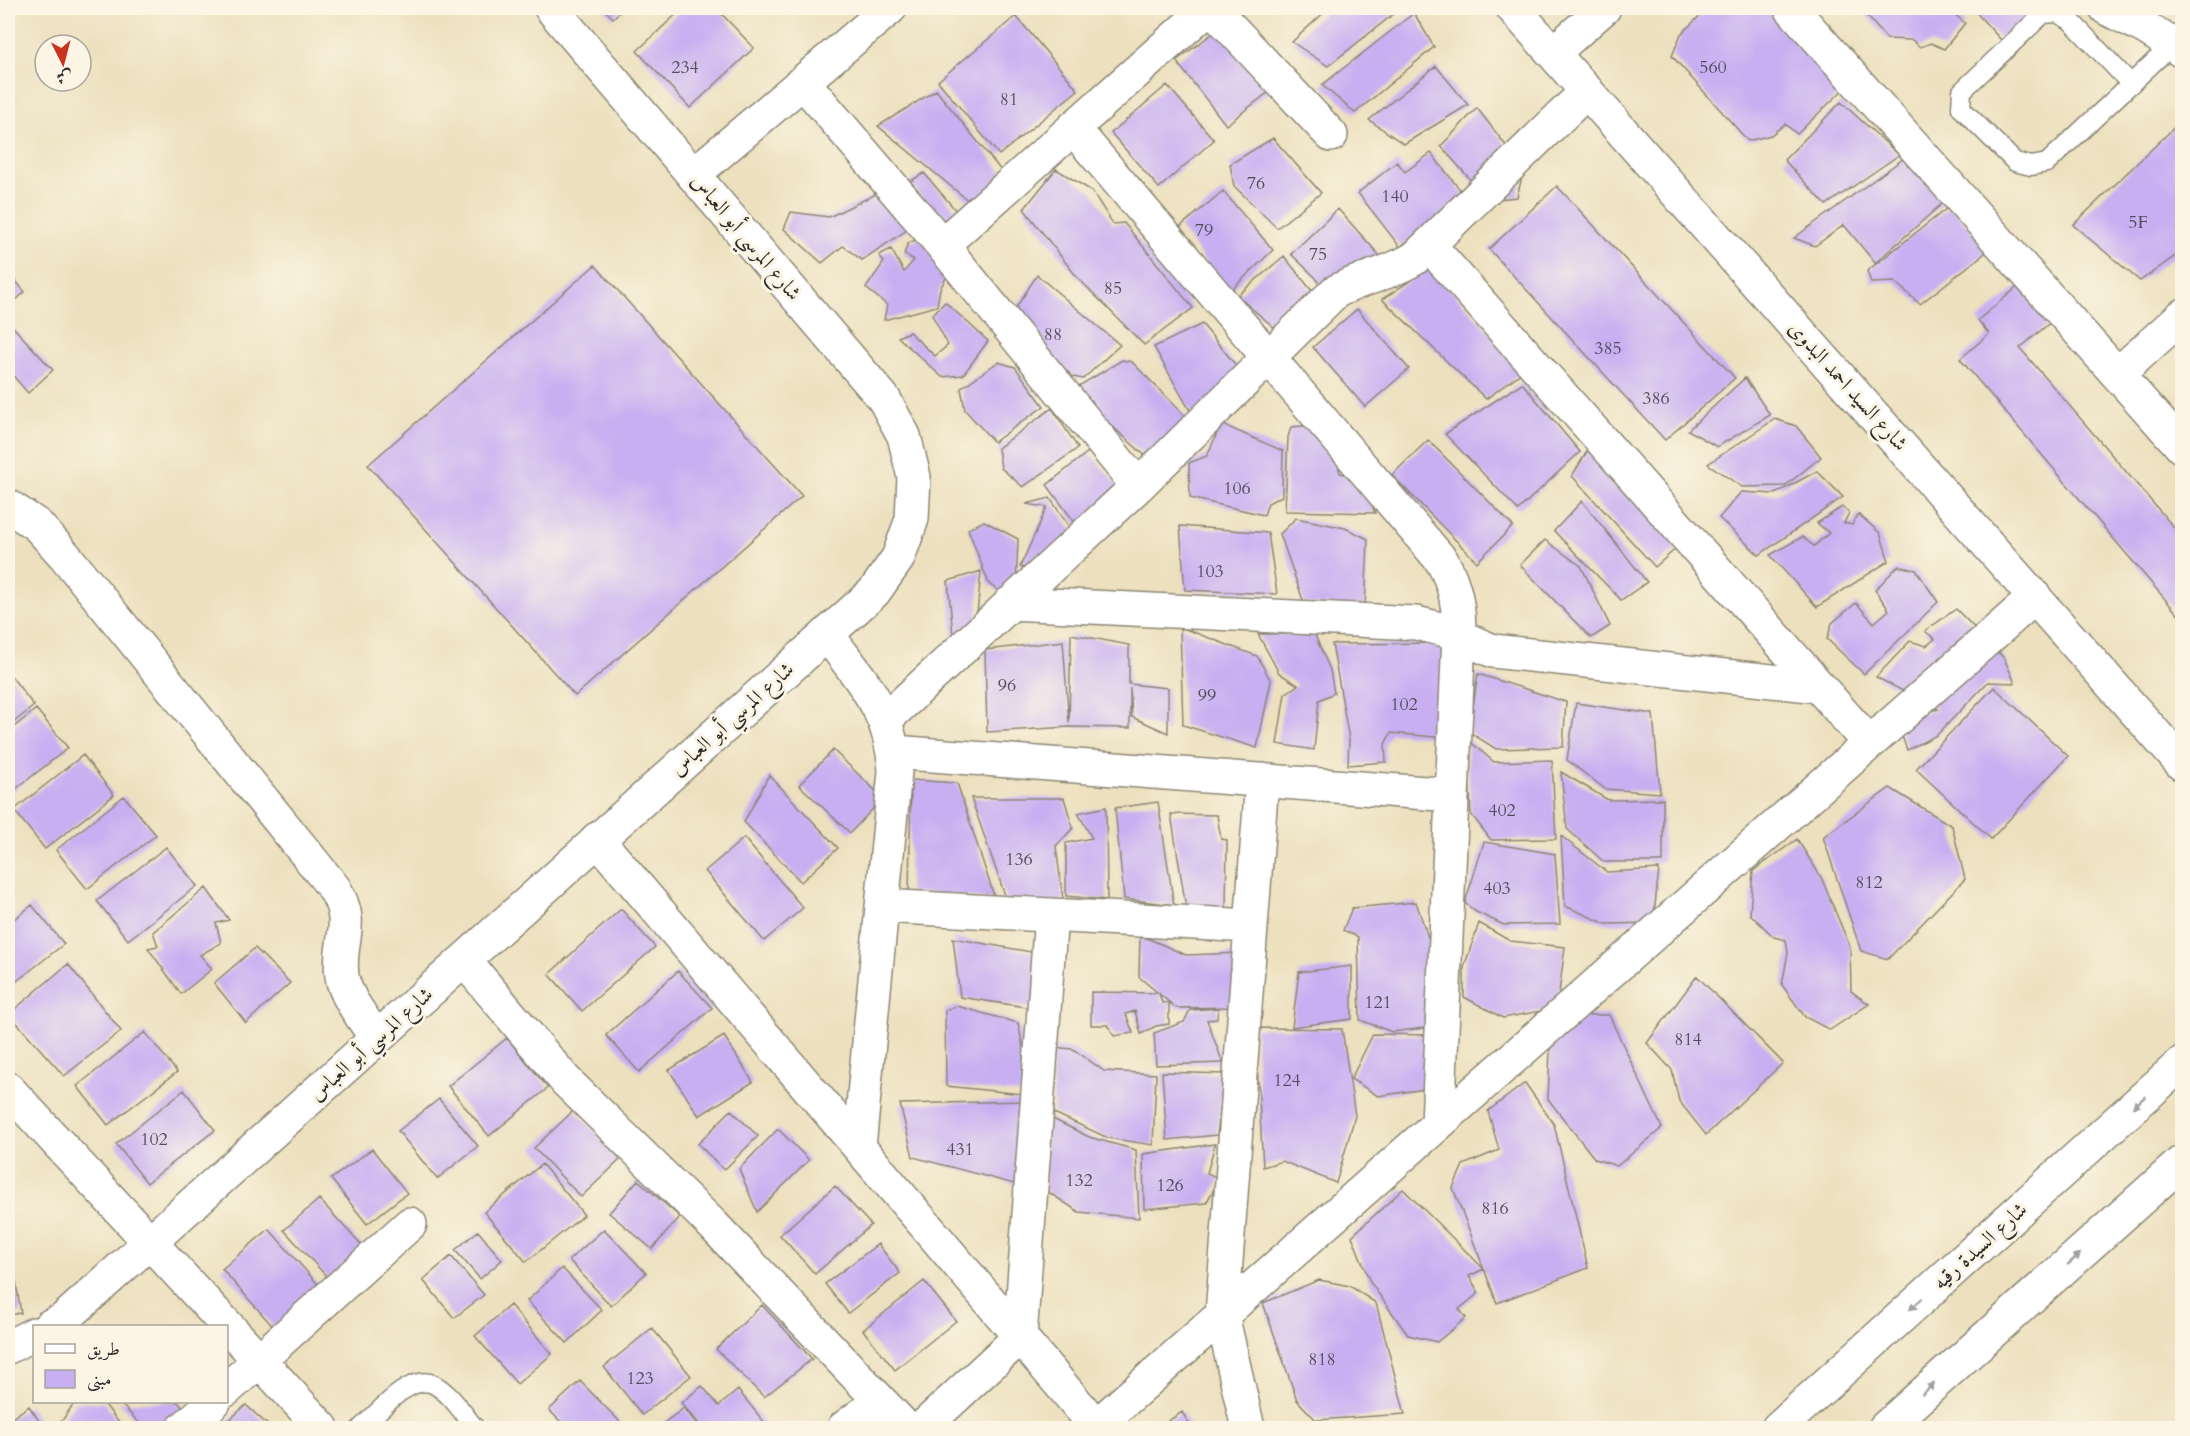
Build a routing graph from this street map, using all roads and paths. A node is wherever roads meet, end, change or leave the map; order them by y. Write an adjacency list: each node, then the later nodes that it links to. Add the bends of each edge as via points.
1 (551, 8): 15 (street, شارع المرسي أبو العباس)
2 (890, 8): 10 (street)
3 (1210, 8): 13 (street); 14 (street)
4 (1513, 8): 9 (street, شارع السيد احمد البدوى)
5 (1604, 8): 9 (street)
6 (1791, 8): 20 (street)
7 (2106, 8): 8 (street)
8 (2178, 48): 11 (lane)
9 (1553, 53): 12 (street, شارع السيد احمد البدوى)
10 (803, 82): 15 (street); 16 (street)
11 (2131, 84): 11 (lane, via 2048,162 2031,166 2015,162 1961,108 1962,91 2043,14 2057,13 2070,20)
12 (1587, 91): 17 (street); 24 (street, شارع السيد احمد البدوى)
13 (1073, 128): 16 (street); 19 (street)
14 (1331, 135)
15 (693, 175): 26 (street, شارع المرسي أبو العباس, via 884,399 904,436 914,477 912,519 898,558 874,592)
16 (942, 245): 22 (street)
17 (1429, 245): 19 (street, via 1399,268 1335,292); 28 (street)
18 (2182, 316): 20 (street)
19 (1268, 358): 22 (street); 27 (street, via 1442,561 1457,594)
20 (2118, 374): 21 (street)
21 (2179, 437)
22 (1138, 486): 25 (street)
23 (8, 506): 40 (street, via 37,525 66,557 334,888 344,905 346,919 342,975)
24 (2035, 597): 30 (street); 31 (street, شارع السيد احمد البدوى)
25 (1010, 603): 27 (street, via 1416,623); 29 (street)
26 (827, 634): 29 (street); 35 (street, شارع المرسي أبو العباس)
27 (1459, 635): 28 (street, via 1493,651); 34 (street)
28 (1819, 686): 30 (street)
29 (886, 719): 32 (street)
30 (1869, 743): 43 (street)
31 (2178, 751)
32 (894, 752): 33 (street); 36 (street)
33 (1262, 780): 34 (street); 38 (street)
34 (1452, 795): 43 (street)
35 (597, 839): 39 (street, شارع المرسي أبو العباس); 44 (street)
36 (882, 906): 37 (street); 44 (street)
37 (1051, 915): 38 (street); 53 (street)
38 (1251, 926): 48 (street)
39 (465, 960): 40 (street, شارع المرسي أبو العباس); 57 (street, via 566,1081 714,1226)
40 (376, 1038): 47 (street, شارع المرسي أبو العباس)
41 (2182, 1063): 68 (street, شارع السيدة رقيه, one-way to 68)
42 (8, 1089): 47 (street)
43 (1438, 1124): 48 (street)
44 (859, 1147): 53 (street)
45 (2182, 1162): 69 (street, one-way to 45)
46 (410, 1224): 55 (street)
47 (151, 1244): 49 (street, شارع المرسي أبو العباس); 50 (street)
48 (1222, 1315): 59 (street); 67 (street)
49 (52, 1325)
50 (226, 1325)
51 (228, 1327): 55 (street)
52 (33, 1334): 54 (street)
53 (1020, 1337): 59 (street); 66 (street)
54 (8, 1347)
55 (259, 1360): 56 (street); 61 (street)
56 (228, 1388)
57 (880, 1401): 64 (street); 65 (street)
58 (212, 1403): 60 (street)
59 (1095, 1427)
60 (184, 1428)
61 (322, 1428)
62 (361, 1428): 63 (lane, via 408,1386 425,1382 440,1389)
63 (476, 1428)
64 (844, 1428)
65 (906, 1428)
66 (922, 1428)
67 (1248, 1428)
68 (1778, 1428)
69 (1885, 1428)

